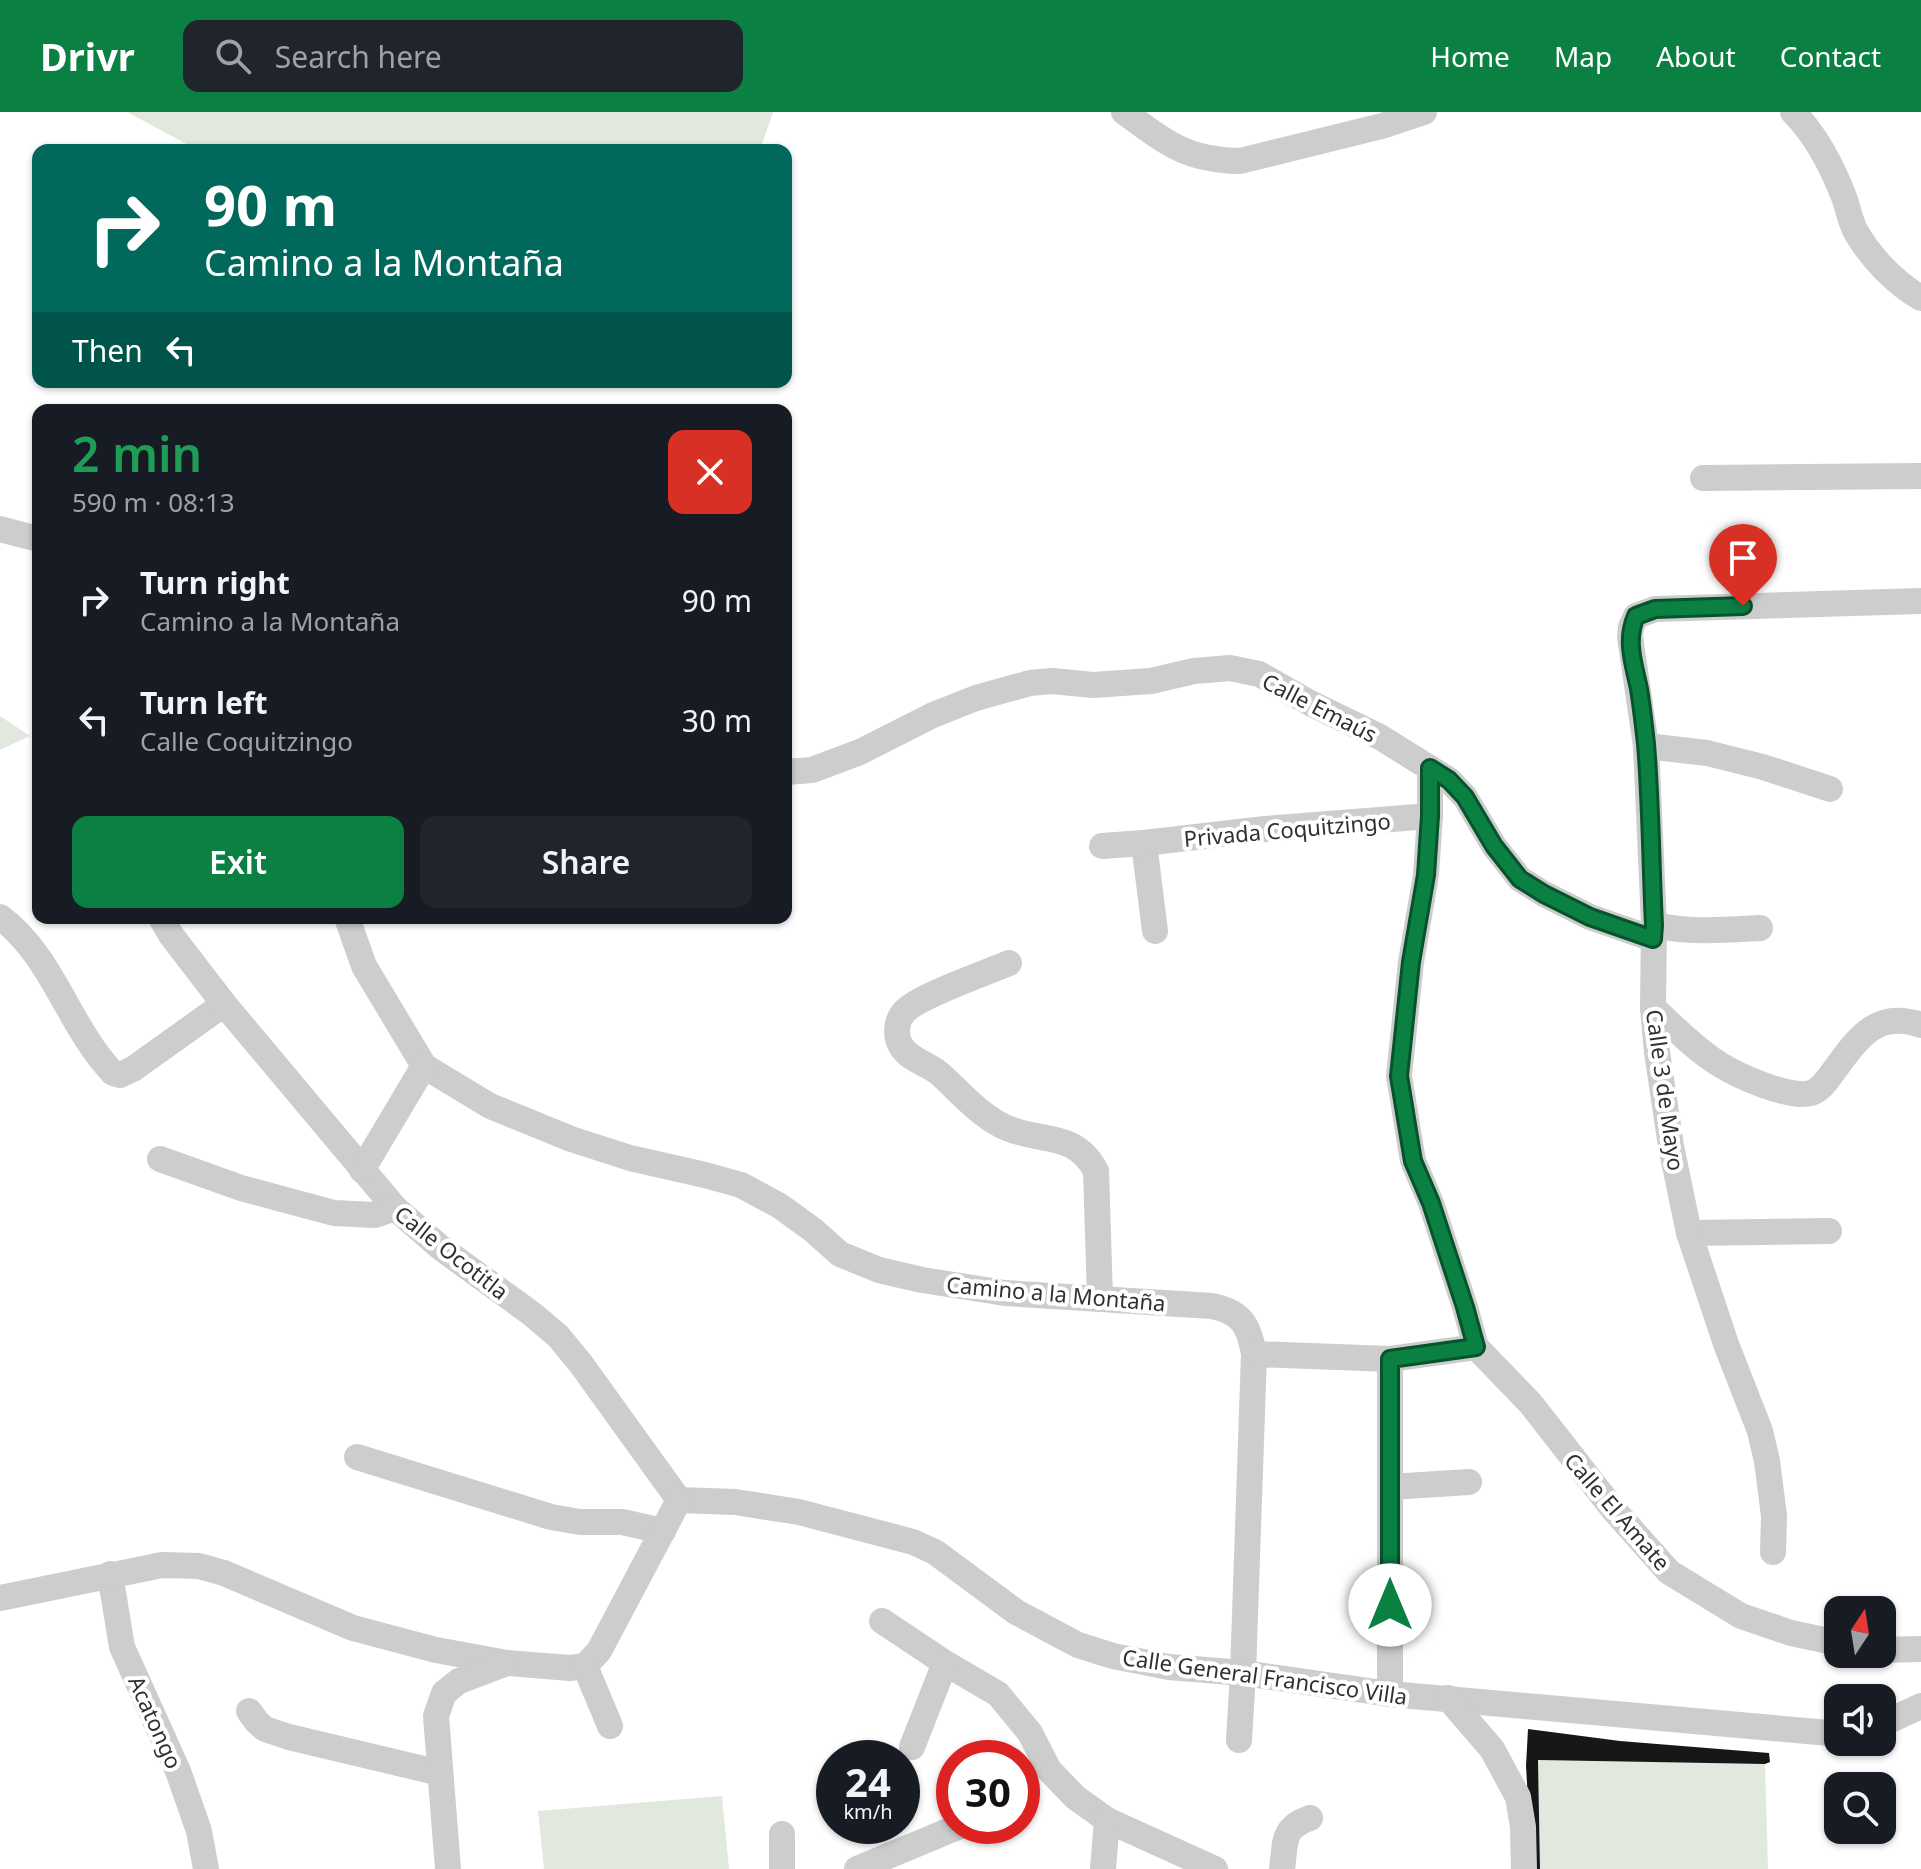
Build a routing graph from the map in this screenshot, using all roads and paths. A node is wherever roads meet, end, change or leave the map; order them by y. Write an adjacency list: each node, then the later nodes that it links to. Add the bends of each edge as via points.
1 (1124, 112): 2 (street, via 1174,147 1221,161 1240,161)
2 (1424, 112)
3 (1793, 112): 4 (street, via 1823,152 1854,229 1873,257)
4 (1921, 298)
5 (1921, 476): 6 (street)
6 (1703, 478)
7 (0, 529): 8 (street)
8 (32, 537)
9 (1920, 596): 10 (street, Calle 3 de Mayo, via 1655,609 1636,616 1630,637)
10 (1646, 746): 13 (street, via 1707,753); 22 (street, Calle 3 de Mayo)
11 (1430, 768): 12 (street, Calle Emaús, via 1259,674 1230,668 1151,681 1030,683 933,715 812,770); 14 (street); 22 (street, Calle Emaús, via 1465,797 1520,879 1590,917)
12 (792, 772)
13 (1830, 789)
14 (1430, 816): 15 (street, Privada Coquitzingo); 36 (street, via 1399,1076 1413,1161)
15 (1144, 843): 16 (street, Privada Coquitzingo); 21 (street)
16 (1102, 846)
17 (0, 917): 24 (street, via 34,950 83,1034 113,1073 133,1069)
18 (165, 924): 24 (street, Calle Ocotitla)
19 (349, 924): 29 (street, Camino a la Montaña, via 364,966)
20 (1760, 928): 22 (street, Calle Emaús)
21 (1155, 931)
22 (1654, 932): 25 (street, Calle 3 de Mayo)
23 (1009, 963): 35 (street, via 916,1003 902,1014 897,1036 902,1049 991,1120 1076,1147 1089,1157 1096,1171)
24 (224, 1004): 31 (street, Calle Ocotitla)
25 (1653, 1008): 27 (street); 28 (street, Calle 3 de Mayo)
26 (1921, 1025): 27 (street, via 1878,1023 1813,1093 1773,1089 1719,1064)
27 (1690, 1041): 28 (street)
28 (1657, 1052): 34 (street, Calle 3 de Mayo)
29 (424, 1066): 31 (street); 35 (street, Camino a la Montaña, via 490,1106 571,1139 741,1185 780,1206 840,1254 879,1270 1005,1293)
30 (160, 1159): 32 (street, via 334,1213 375,1215)
31 (362, 1170): 32 (street, Calle Ocotitla)
32 (395, 1208): 42 (street, Calle Ocotitla, via 558,1336)
33 (1829, 1231): 34 (street)
34 (1689, 1233): 44 (street, Calle 3 de Mayo, via 1760,1431 1774,1516)
35 (1100, 1298): 37 (street, Camino a la Montaña, via 1227,1309 1242,1319)
36 (1476, 1347): 38 (street); 48 (street, Calle El Amate, via 1531,1404 1669,1572 1741,1616)
37 (1254, 1354): 38 (street); 54 (street, Camino a la Montaña)
38 (1390, 1359): 41 (street)
39 (357, 1457): 43 (street, via 551,1517)
40 (1469, 1482): 41 (street)
41 (1390, 1487): 55 (street)
42 (679, 1500): 43 (street); 54 (street, Calle General Francisco Villa, via 799,1512 913,1542 1016,1612 1078,1645 1169,1667)
43 (663, 1531): 53 (street, via 599,1651)
44 (1773, 1552)
45 (110, 1574): 46 (street); 51 (street, via 162,1565 199,1566 353,1628); 69 (street, Acatongo, via 122,1647 178,1771)
46 (0, 1598)
47 (882, 1621): 52 (street)
48 (1824, 1640)
49 (1921, 1649): 50 (street)
50 (1896, 1650)
51 (507, 1663): 53 (street); 64 (street, via 459,1681 444,1693 436,1716)
52 (945, 1663): 62 (street); 66 (street, via 998,1694 1030,1733 1049,1770)
53 (585, 1666): 60 (street)
54 (1243, 1673): 55 (street, Calle General Francisco Villa); 63 (street, Camino a la Montaña)
55 (1390, 1694): 56 (street, Calle General Francisco Villa)
56 (1448, 1698): 61 (street, Calle General Francisco Villa); 76 (street, via 1492,1749 1518,1797)
57 (1921, 1706): 59 (street)
58 (249, 1711): 64 (street, via 265,1729 289,1737)
59 (1896, 1718)
60 (610, 1726)
61 (1824, 1732)
62 (915, 1740)
63 (1239, 1740)
64 (440, 1773): 70 (street)
65 (1310, 1818): 75 (street, via 1289,1830)
66 (1107, 1820): 73 (street); 74 (street)
67 (782, 1834): 71 (street)
68 (936, 1836): 72 (street)
69 (206, 1869)
70 (448, 1869)
71 (782, 1869)
72 (857, 1869)
73 (1103, 1869)
74 (1215, 1869)
75 (1282, 1869)
76 (1524, 1869)

